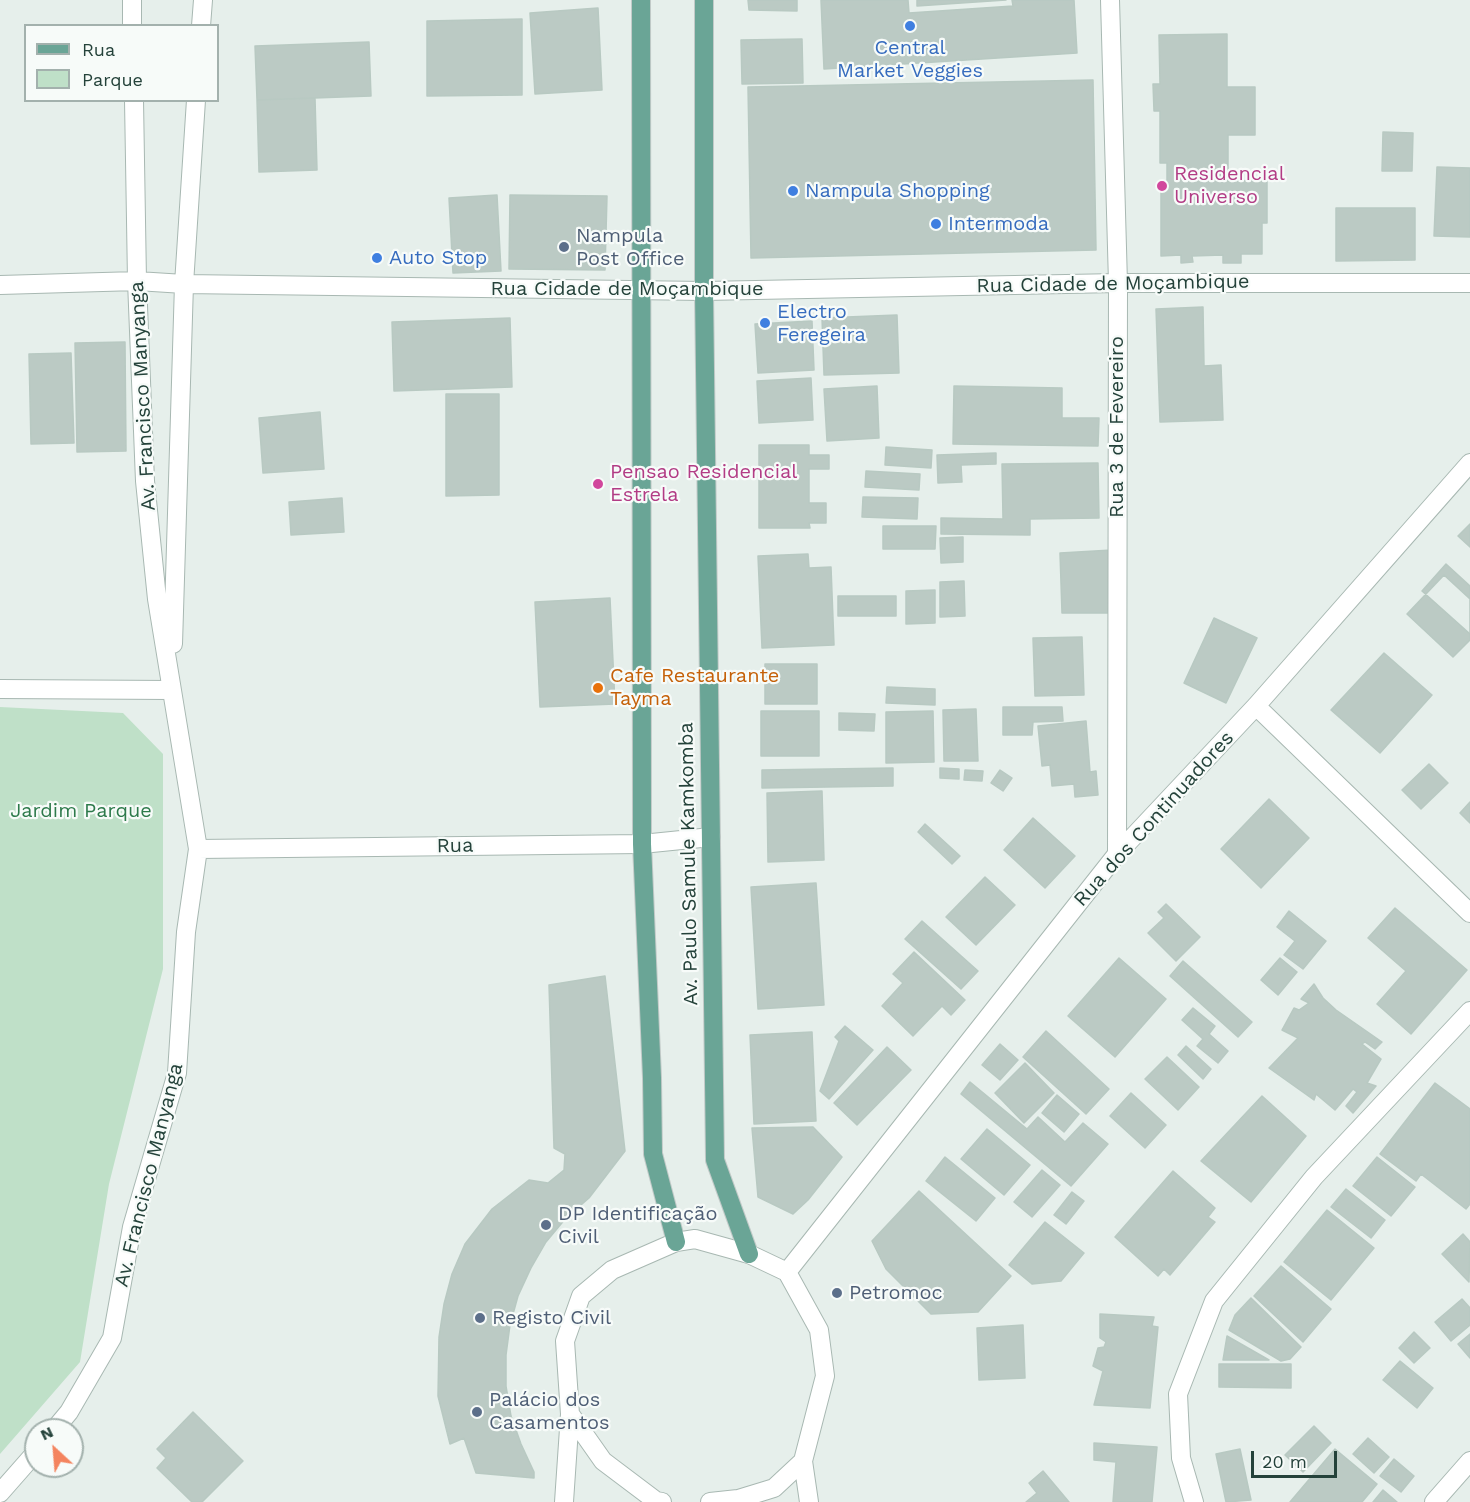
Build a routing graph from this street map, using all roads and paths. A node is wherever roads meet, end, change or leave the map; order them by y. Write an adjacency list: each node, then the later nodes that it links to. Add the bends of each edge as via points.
1 (132, 0): 6 (street)
2 (203, 0): 7 (street)
3 (641, 0): 15 (main road)
4 (704, 0): 16 (main road, Av. Paulo Samule Kamkomba)
5 (1110, 0): 11 (street, Rua 3 de Fevereiro)
6 (132, 24)
7 (201, 24)
8 (134, 102): 10 (street, Av. Francisco Manyanga)
9 (196, 102): 13 (street, Av. Francisco Manyanga)
10 (137, 281): 13 (street, Rua Cidade de Moçambique); 14 (street, Rua Cidade de Moçambique); 19 (street, Av. Francisco Manyanga, via 145,481)
11 (1118, 283): 12 (street, Rua Cidade de Moçambique); 16 (street, Rua Cidade de Moçambique); 24 (street, Rua 3 de Fevereiro)
12 (1470, 283)
13 (184, 284): 15 (street, Rua Cidade de Moçambique); 19 (street, Av. Francisco Manyanga)
14 (0, 285)
15 (642, 290): 16 (street, Rua Cidade de Moçambique); 22 (main road)
16 (704, 291): 21 (main road, Av. Paulo Samule Kamkomba)
17 (1470, 463): 20 (street, Rua dos Continuadores)
18 (0, 689): 19 (street)
19 (171, 690): 23 (street, Av. Francisco Manyanga)
20 (1256, 706): 24 (street, Rua dos Continuadores); 25 (street)
21 (711, 837): 22 (street, Rua); 28 (main road, Av. Paulo Samule Kamkomba, via 714,1160)
22 (642, 844): 23 (street, Rua); 27 (main road, via 653,1154)
23 (198, 849): 31 (street, Av. Francisco Manyanga, via 186,932 177,1073 132,1227 112,1338)
24 (1117, 854): 29 (street, Rua dos Continuadores)
25 (1470, 913)
26 (1470, 1011): 41 (street, via 1314,1177 1214,1301 1178,1394 1181,1458)
27 (676, 1242): 28 (street, via 694,1239); 30 (street, via 612,1270 580,1296 565,1341)
28 (749, 1254): 29 (street)
29 (787, 1272): 32 (street, via 819,1330 825,1376)
30 (570, 1414): 37 (street); 38 (street, via 603,1461)
31 (64, 1418)
32 (803, 1461): 36 (street, via 774,1488); 40 (street)
33 (1470, 1461): 42 (street)
34 (24, 1466): 35 (street)
35 (0, 1493)
36 (742, 1500): 39 (street)
37 (564, 1502)
38 (656, 1502)
39 (710, 1502)
40 (809, 1502)
41 (1194, 1502)
42 (1434, 1502)

